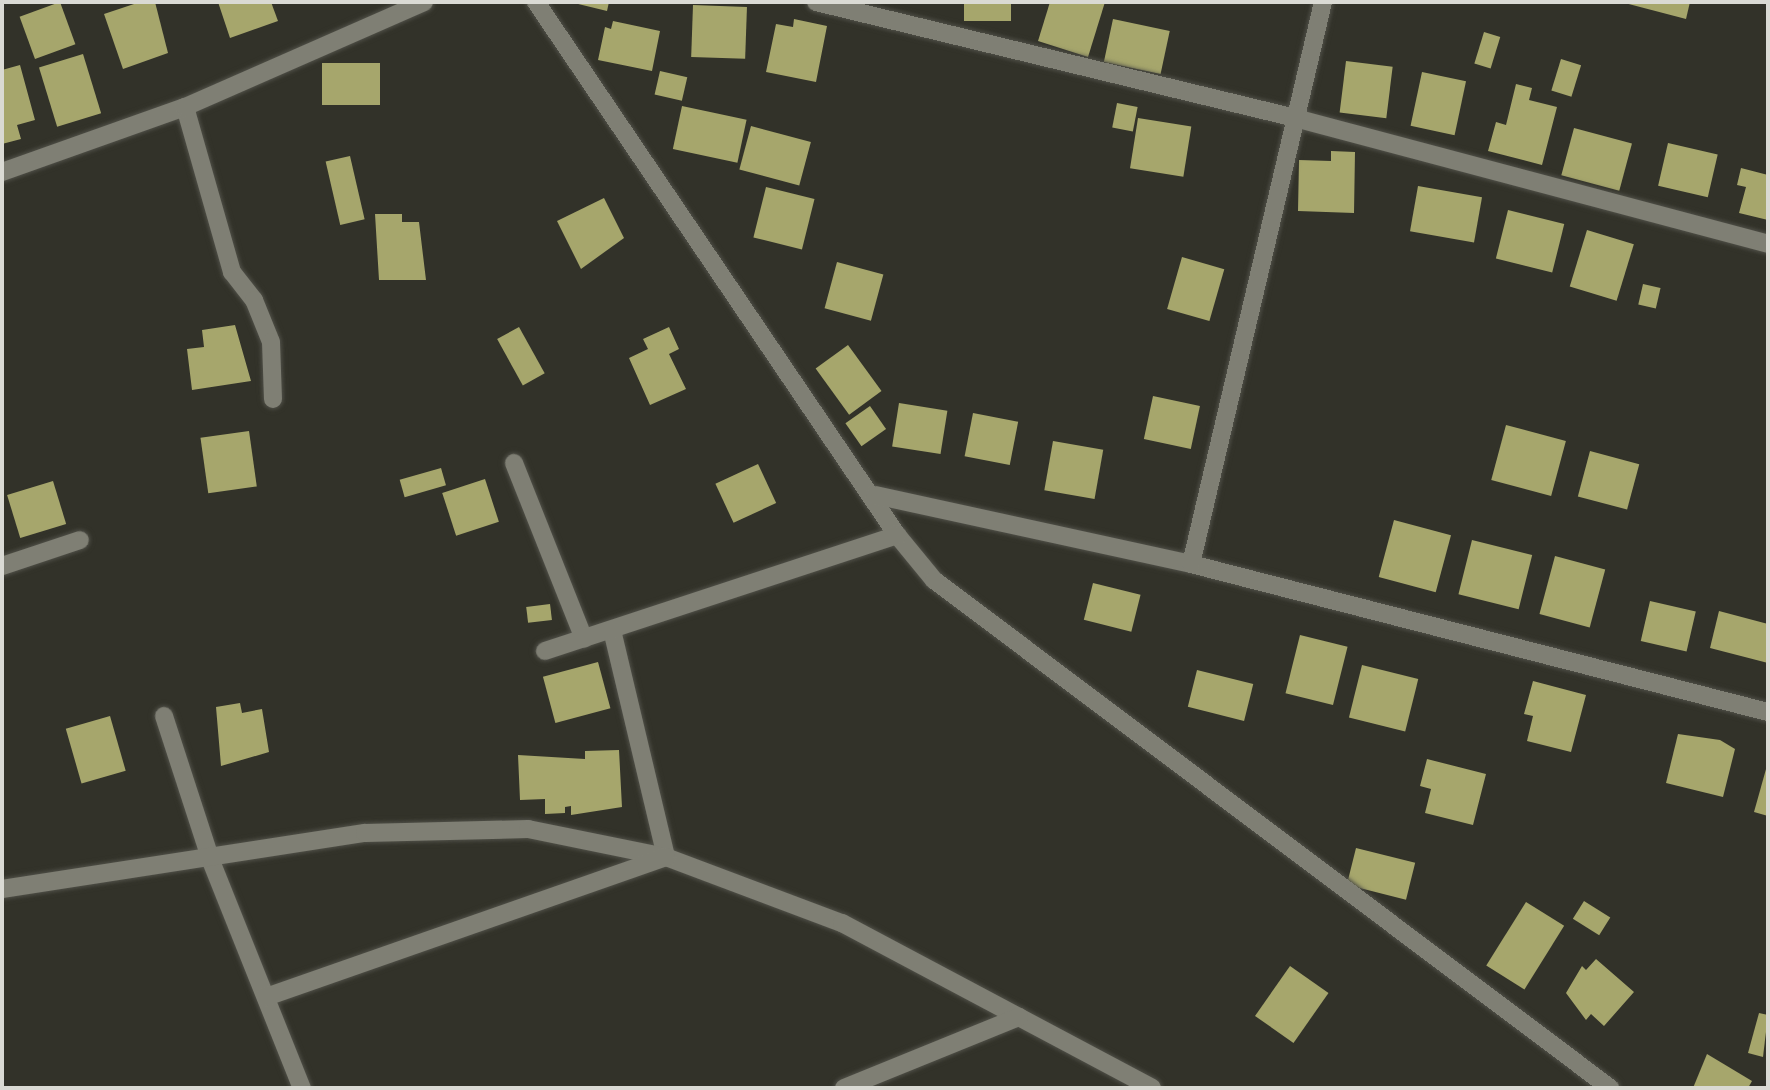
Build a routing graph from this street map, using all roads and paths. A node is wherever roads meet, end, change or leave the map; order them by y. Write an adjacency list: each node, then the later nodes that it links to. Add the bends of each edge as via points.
1 (424, 2): 5 (street)
2 (536, 2): 11 (street)
3 (816, 2): 6 (street)
4 (1323, 2): 6 (street)
5 (185, 107): 7 (street); 9 (street, via 232,272 254,300 271,342)
6 (1299, 119): 8 (street); 14 (street)
7 (2, 172)
8 (1768, 244)
9 (273, 399)
10 (514, 463): 17 (street)
11 (875, 495): 12 (street); 14 (street)
12 (897, 535): 16 (street); 29 (street, via 934,580)
13 (80, 540): 15 (street)
14 (1191, 564): 19 (street)
15 (2, 566)
16 (612, 630): 17 (street); 21 (street)
17 (583, 639): 18 (street)
18 (545, 651)
19 (1768, 712)
20 (164, 716): 22 (street)
21 (666, 857): 22 (street, via 527,829 365,832); 24 (street); 25 (street, via 842,923)
22 (211, 861): 23 (street); 24 (street)
23 (2, 889)
24 (266, 997): 26 (street)
25 (1019, 1017): 27 (street); 28 (street)
26 (302, 1088)
27 (844, 1088)
28 (1152, 1088)
29 (1610, 1088)

